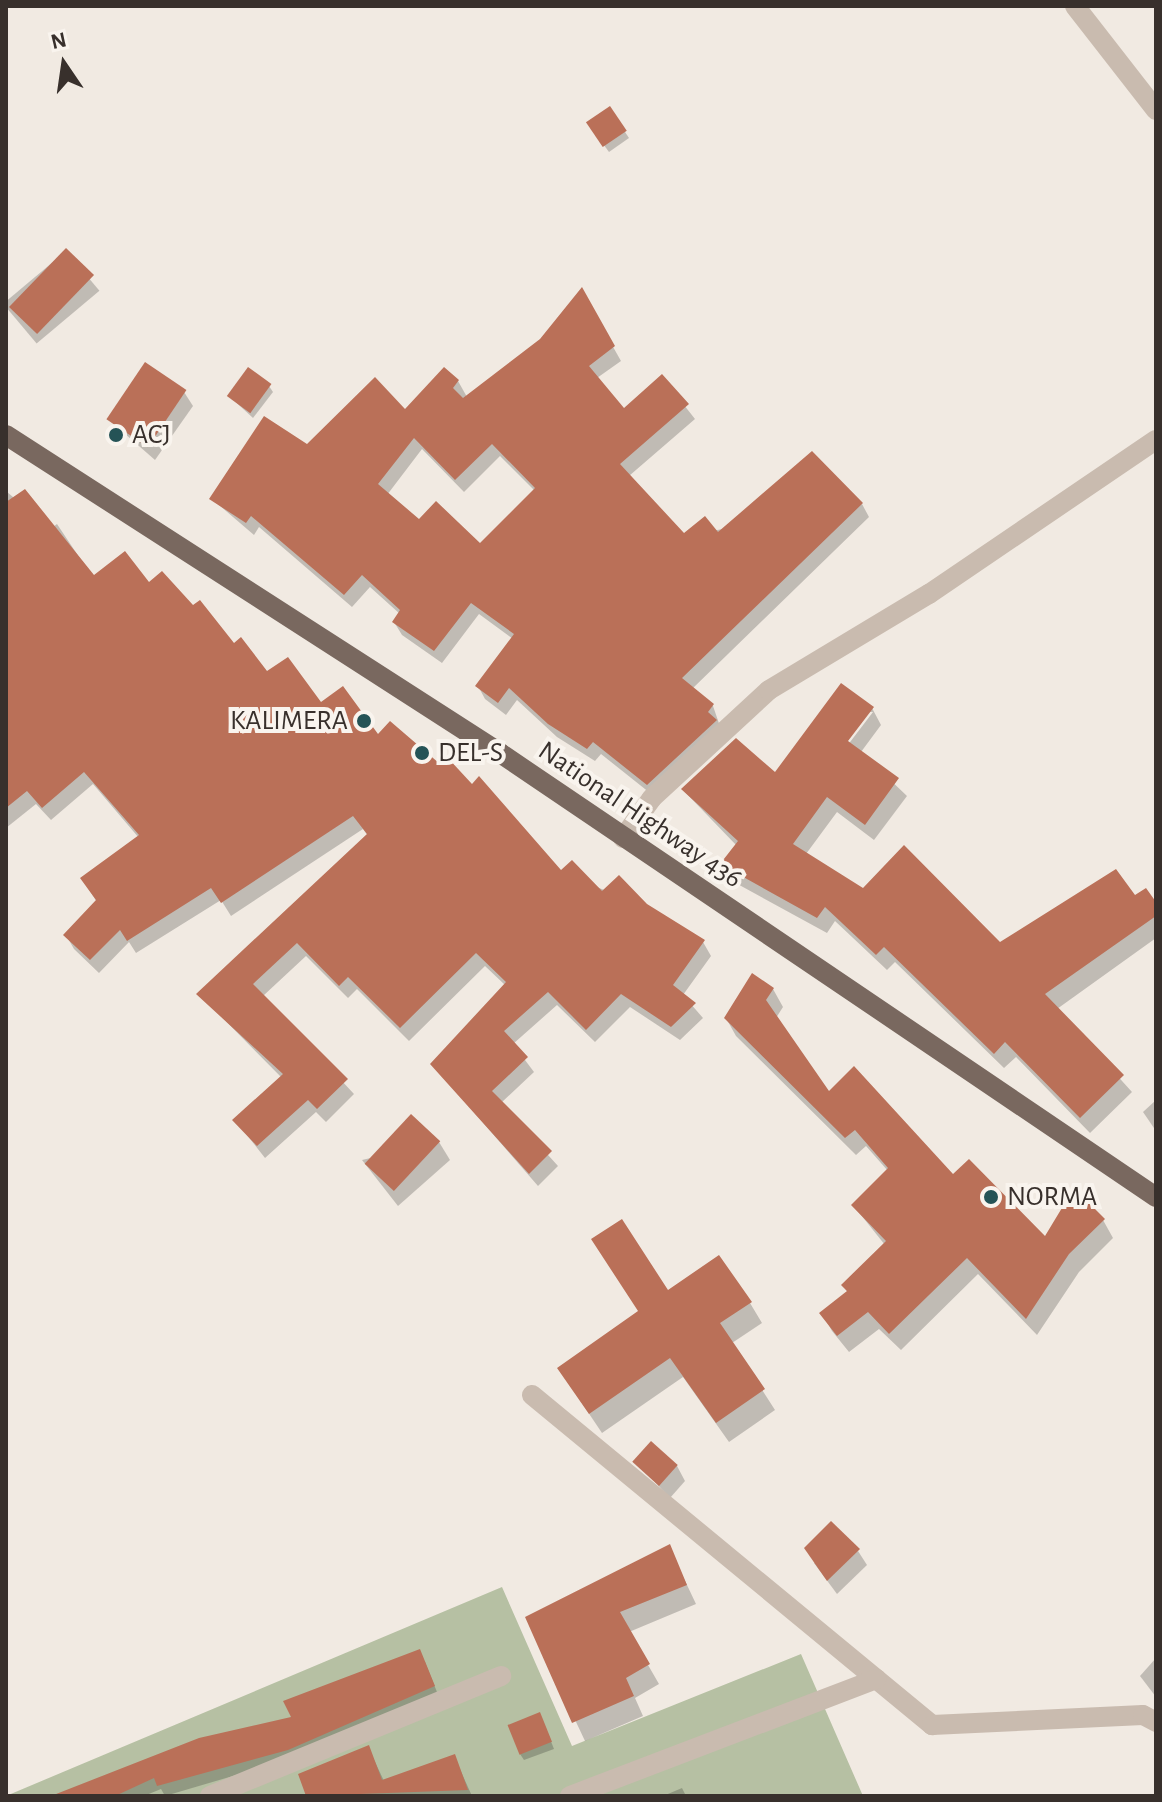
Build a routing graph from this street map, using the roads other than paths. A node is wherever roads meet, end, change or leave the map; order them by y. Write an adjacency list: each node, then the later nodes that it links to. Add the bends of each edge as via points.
1 (1075, 6): 2 (street)
2 (1156, 110)
3 (6, 435): 5 (main road, National Highway 436)
4 (1156, 440): 5 (street, via 929,594 769,690 652,798)
5 (623, 838): 6 (main road, National Highway 436)
6 (1156, 1197)
7 (532, 1395): 9 (street)
8 (501, 1676): 11 (street)
9 (876, 1679): 10 (street, via 932,1725 1143,1715); 12 (street)
10 (1156, 1722)
11 (210, 1796)
12 (570, 1796)

